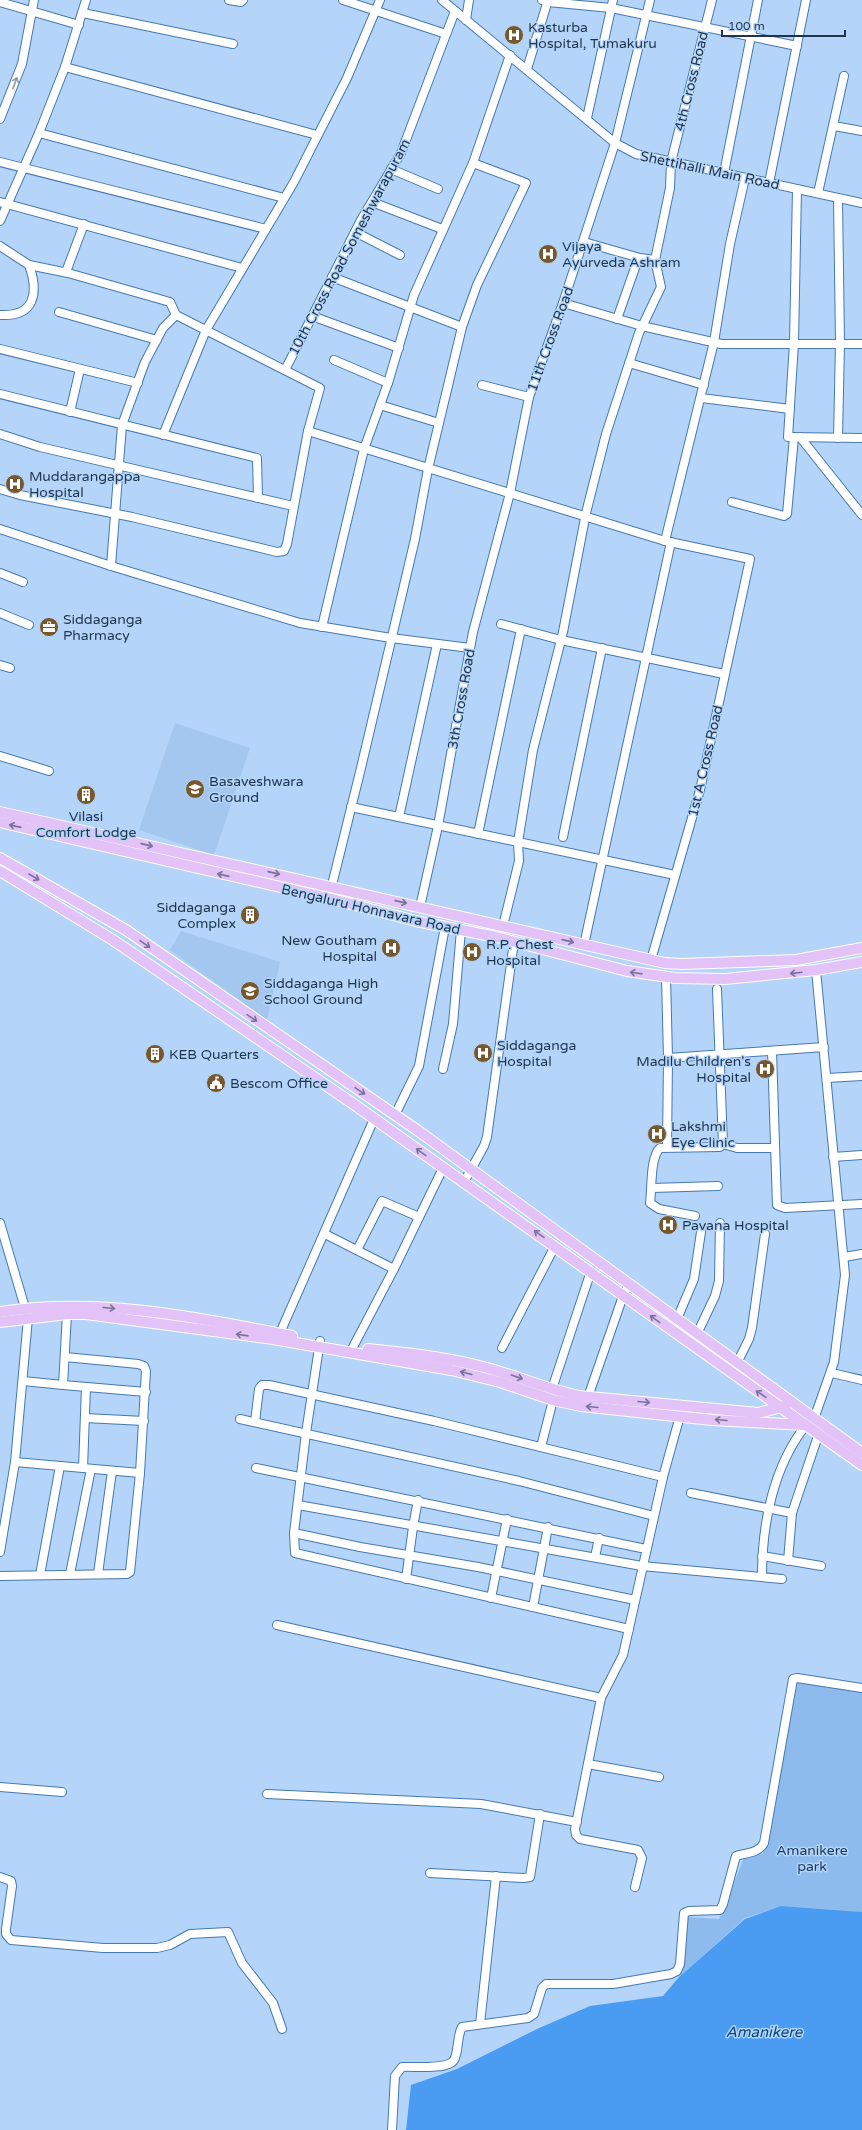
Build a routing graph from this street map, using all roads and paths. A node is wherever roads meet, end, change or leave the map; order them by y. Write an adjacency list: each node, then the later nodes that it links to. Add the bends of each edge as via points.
1 (34, 0): 18 (street)
2 (86, 0): 19 (street)
3 (229, 0): 4 (street)
4 (242, 0)
5 (343, 0): 16 (street)
6 (380, 0): 16 (street)
7 (442, 0): 17 (street, Shettihalli Main Road)
8 (469, 0): 21 (street)
9 (650, 0): 20 (street, 11th Cross Road)
10 (712, 0): 23 (street, 4th Cross Road)
11 (758, 0): 25 (street)
12 (806, 0): 27 (street)
13 (546, 1): 15 (street); 30 (street)
14 (0, 2): 18 (street)
15 (612, 4): 20 (street); 34 (street)
16 (375, 10): 24 (street); 38 (street, via 347,78)
17 (455, 11): 21 (street, Shettihalli Main Road); 24 (street, 10th Cross Road Someshwarapuram)
18 (32, 12): 22 (street); 32 (street, one-way to 18, via 22,64)
19 (83, 13): 22 (street); 26 (street)
20 (646, 15): 23 (street); 39 (street, 11th Cross Road)
21 (466, 20): 28 (street, Shettihalli Main Road)
22 (79, 25): 29 (street)
23 (705, 28): 25 (street); 41 (street, 4th Cross Road)
24 (446, 34): 44 (street, 10th Cross Road Someshwarapuram, via 401,153)
25 (750, 37): 27 (street); 45 (street)
26 (233, 44)
27 (797, 46): 47 (street)
28 (510, 55): 30 (street, Shettihalli Main Road); 42 (street)
29 (65, 67): 37 (street); 38 (street)
30 (526, 69): 34 (street, Shettihalli Main Road)
31 (844, 76): 35 (street)
32 (3, 104): 33 (street)
33 (0, 118)
34 (587, 118): 39 (street, Shettihalli Main Road)
35 (834, 126): 36 (street); 50 (street)
36 (862, 131)
37 (39, 132): 43 (street); 51 (street)
38 (317, 135): 51 (street)
39 (616, 143): 41 (street, Shettihalli Main Road, via 636,154); 61 (street, 11th Cross Road)
40 (0, 162): 43 (street)
41 (671, 162): 45 (street, Shettihalli Main Road); 65 (street, 4th Cross Road, via 670,188)
42 (473, 163): 59 (street); 78 (street, via 526,183 477,285)
43 (24, 168): 54 (street); 58 (street)
44 (391, 169): 48 (street); 53 (street, 10th Cross Road Someshwarapuram)
45 (724, 173): 46 (street, Shettihalli Main Road)
46 (745, 178): 47 (street, Shettihalli Main Road); 81 (street, via 730,244)
47 (770, 183): 49 (street, Shettihalli Main Road)
48 (438, 189)
49 (797, 189): 50 (street, Shettihalli Main Road); 82 (street)
50 (818, 193): 52 (street, Shettihalli Main Road)
51 (284, 198): 58 (street)
52 (838, 198): 55 (street, Shettihalli Main Road); 83 (street)
53 (372, 202): 59 (street); 60 (street, 10th Cross Road Someshwarapuram)
54 (3, 203): 56 (street); 57 (street)
55 (862, 203)
56 (0, 221)
57 (84, 224): 67 (street); 68 (street)
58 (266, 229): 67 (street)
59 (442, 229): 71 (street, via 417,287)
60 (355, 232): 63 (street); 69 (street, 10th Cross Road Someshwarapuram)
61 (584, 242): 64 (street); 70 (street, 11th Cross Road)
62 (0, 246): 66 (street)
63 (400, 255)
64 (640, 258): 65 (street); 76 (street)
65 (655, 260): 77 (street, via 661,288)
66 (29, 265): 68 (street); 73 (street, via 35,281 30,304 12,316)
67 (242, 268): 79 (street)
68 (66, 272): 74 (street, via 170,302)
69 (332, 277): 71 (street); 75 (street, 10th Cross Road Someshwarapuram)
70 (563, 303): 76 (street); 96 (street, 11th Cross Road)
71 (411, 308): 78 (street); 85 (street)
72 (58, 312): 80 (street)
73 (0, 315)
74 (176, 315): 79 (street); 80 (street, via 163,328)
75 (312, 316): 85 (street); 90 (street, 10th Cross Road Someshwarapuram)
76 (617, 319): 77 (street)
77 (642, 326): 81 (street); 88 (street)
78 (462, 327): 101 (street)
79 (206, 330): 90 (street); 105 (street)
80 (157, 340): 91 (street, via 145,362)
81 (714, 342): 82 (street); 94 (street)
82 (794, 343): 83 (street); 99 (street)
83 (840, 344): 84 (street); 107 (street)
84 (862, 344)
85 (399, 348): 92 (street)
86 (0, 349): 89 (street)
87 (334, 360): 92 (street)
88 (629, 363): 94 (street); 119 (street, via 606,434)
89 (80, 369): 91 (street); 100 (street)
90 (285, 370): 103 (street, via 320,388)
91 (138, 383): 102 (street)
92 (388, 383): 98 (street)
93 (482, 385): 96 (street)
94 (704, 385): 97 (street)
95 (0, 394): 100 (street)
96 (529, 397): 113 (street, 11th Cross Road)
97 (701, 398): 99 (street); 121 (street)
98 (380, 405): 101 (street); 109 (street)
99 (790, 409): 106 (street, via 788,437)
100 (70, 412): 102 (street)
101 (439, 423): 111 (street)
102 (122, 425): 105 (street); 110 (street)
103 (308, 431): 109 (street); 116 (street)
104 (0, 434): 110 (street, via 40,447)
105 (163, 435): 114 (street, via 257,458)
106 (797, 437): 107 (street); 115 (street, via 788,514 784,516); 118 (street)
107 (838, 438): 108 (street)
108 (862, 438)
109 (364, 449): 111 (street); 128 (street)
110 (119, 465): 114 (street); 117 (street)
111 (428, 469): 113 (street); 130 (street, via 415,540)
112 (0, 489): 117 (street)
113 (510, 493): 119 (street); 133 (street, 3th Cross Road)
114 (258, 498): 116 (street)
115 (732, 502)
116 (294, 506): 117 (street, via 287,544 284,551 277,552)
117 (116, 514): 122 (street)
118 (862, 515)
119 (585, 517): 121 (street); 131 (street)
120 (0, 529): 122 (street)
121 (668, 542): 135 (street); 138 (street, 1st A Cross Road, via 750,559)
122 (111, 566): 128 (street, via 280,617)
123 (0, 573): 124 (street)
124 (23, 582)
125 (0, 613): 127 (street)
126 (500, 624): 129 (street)
127 (29, 625)
128 (322, 627): 130 (street)
129 (521, 629): 131 (street); 146 (street)
130 (391, 638): 132 (street); 141 (street)
131 (561, 640): 134 (street); 148 (street, via 533,750)
132 (437, 644): 133 (street); 143 (street)
133 (470, 648): 145 (street, 3th Cross Road)
134 (602, 648): 135 (street); 147 (street)
135 (646, 657): 138 (street); 150 (street)
136 (0, 664): 137 (street)
137 (10, 668)
138 (724, 674): 152 (street, 1st A Cross Road, via 702,784)
139 (0, 756): 140 (street)
140 (49, 771)
141 (351, 807): 143 (street); 153 (street)
142 (0, 812): 153 (main road, Bengaluru Honnavara Road, one-way to 153)
143 (399, 817): 145 (street)
144 (0, 822): 154 (main road, Bengaluru Honnavara Road, one-way to 144)
145 (438, 826): 146 (street); 155 (street, 3th Cross Road)
146 (478, 834): 148 (street)
147 (563, 836)
148 (518, 842): 150 (street); 156 (street, via 519,861)
149 (0, 858): 174 (main road, one-way to 174, via 126,930)
150 (603, 860): 152 (street); 160 (street)
151 (0, 871): 175 (main road, via 113,940)
152 (675, 875): 162 (street, 1st A Cross Road)
153 (331, 886): 154 (street); 155 (main road, Bengaluru Honnavara Road, one-way to 155)
154 (328, 898): 157 (main road, Bengaluru Honnavara Road)
155 (420, 906): 156 (main road, Bengaluru Honnavara Road)
156 (503, 926): 160 (main road, Bengaluru Honnavara Road, one-way to 160)
157 (445, 927): 158 (main road, Bengaluru Honnavara Road); 174 (street, via 419,1066)
158 (461, 930): 159 (main road, Bengaluru Honnavara Road); 171 (street, via 451,1037)
159 (514, 942): 165 (main road, Bengaluru Honnavara Road, one-way to 159, via 627,971); 182 (street, via 487,1137)
160 (584, 945): 162 (main road, Bengaluru Honnavara Road)
161 (862, 948): 162 (main road, Bengaluru Honnavara Road, via 796,960 682,964)
162 (651, 960)
163 (862, 962): 164 (main road, Bengaluru Honnavara Road)
164 (816, 970): 165 (main road, Bengaluru Honnavara Road, one-way to 165, via 725,979); 167 (street)
165 (666, 977): 170 (street)
166 (717, 989): 169 (street)
167 (824, 1047): 168 (street); 173 (street)
168 (772, 1051): 169 (street); 178 (street)
169 (721, 1055): 170 (street); 176 (street)
170 (668, 1058): 177 (street)
171 (443, 1069)
172 (862, 1076): 173 (street)
173 (827, 1078): 180 (street)
174 (395, 1115): 182 (main road)
175 (374, 1119): 181 (main road, one-way to 175); 193 (street)
176 (723, 1144): 177 (street, via 720,1147); 178 (street, via 737,1148)
177 (667, 1147): 185 (street, via 656,1152)
178 (774, 1148): 187 (street, via 777,1204 785,1208)
179 (862, 1155): 180 (street)
180 (833, 1158): 187 (street)
181 (443, 1168): 183 (main road); 189 (street)
182 (471, 1170): 183 (street); 201 (main road)
183 (464, 1182): 195 (main road, one-way to 183)
184 (718, 1186): 185 (street)
185 (652, 1188): 188 (street, via 650,1203 659,1209)
186 (862, 1204): 187 (street)
187 (839, 1206): 198 (street)
188 (695, 1216)
189 (419, 1217): 196 (street, via 382,1201); 199 (street)
190 (0, 1223): 204 (street)
191 (720, 1223): 209 (street, via 719,1281 715,1296)
192 (701, 1232): 206 (street, via 694,1279)
193 (325, 1234): 196 (street); 208 (street)
194 (765, 1234): 214 (street, via 752,1328)
195 (555, 1246): 200 (main road); 212 (street)
196 (356, 1250): 199 (street)
197 (862, 1254): 198 (street)
198 (844, 1257): 215 (street, via 844,1294)
199 (394, 1269): 211 (street)
200 (591, 1271): 202 (main road); 222 (street)
201 (629, 1284): 202 (street); 206 (main road)
202 (623, 1296): 223 (street); 226 (main road, one-way to 202)
203 (0, 1312): 204 (main road)
204 (28, 1313): 205 (main road); 207 (main road); 208 (main road, one-way to 208, via 72,1306 120,1309 222,1322); 216 (street)
205 (67, 1314): 210 (main road, one-way to 205); 213 (street)
206 (677, 1319): 209 (main road)
207 (0, 1322)
208 (280, 1333): 210 (main road)
209 (697, 1334): 214 (main road)
210 (320, 1344): 211 (main road); 221 (street); 222 (main road, one-way to 210, via 451,1370)
211 (353, 1347): 222 (main road, one-way to 222, via 460,1361 500,1372)
212 (502, 1348)
213 (65, 1357): 218 (street); 220 (street, via 144,1366)
214 (737, 1362): 224 (main road)
215 (832, 1372): 217 (street); 232 (street)
216 (23, 1380): 218 (street); 237 (street)
217 (862, 1380)
218 (63, 1385): 219 (street)
219 (86, 1387): 220 (street); 228 (street)
220 (146, 1392): 230 (street)
221 (312, 1394): 231 (street, via 262,1385 259,1389); 233 (street); 235 (street)
222 (552, 1395): 223 (main road); 227 (main road, one-way to 222, via 581,1406); 235 (street)
223 (588, 1397): 225 (main road, one-way to 225)
224 (792, 1402): 226 (main road); 232 (main road)
225 (683, 1406): 226 (main road, via 758,1413); 227 (street)
226 (782, 1408): 232 (main road)
227 (682, 1416): 232 (main road, one-way to 227, via 761,1423); 245 (street)
228 (85, 1418): 230 (street); 241 (street)
229 (240, 1419): 231 (street)
230 (144, 1421): 243 (street)
231 (255, 1422): 233 (street)
232 (810, 1422): 234 (main road); 236 (main road); 249 (street, via 791,1444)
233 (306, 1432): 244 (street); 251 (street, via 534,1484)
234 (819, 1434): 238 (main road); 250 (street)
235 (541, 1447): 245 (street)
236 (862, 1452)
237 (15, 1462): 239 (street); 260 (street)
238 (862, 1465)
239 (60, 1466): 241 (street); 270 (street)
240 (256, 1468): 244 (street)
241 (87, 1469): 242 (street); 268 (street)
242 (112, 1471): 243 (street); 269 (street)
243 (140, 1473): 269 (street, via 130,1572)
244 (301, 1476): 247 (street); 248 (street)
245 (663, 1477): 251 (street)
246 (691, 1493): 249 (street)
247 (418, 1500): 252 (street); 253 (street)
248 (298, 1506): 253 (street); 255 (street)
249 (768, 1508): 250 (street); 262 (street)
250 (792, 1513): 264 (street)
251 (654, 1516): 259 (street)
252 (507, 1519): 254 (street); 257 (street)
253 (413, 1527): 257 (street); 261 (street)
254 (548, 1527): 256 (street); 258 (street)
255 (294, 1533): 261 (street); 273 (street, via 295,1553)
256 (599, 1538): 259 (street); 263 (street)
257 (502, 1542): 258 (street); 267 (street)
258 (544, 1548): 263 (street); 275 (street)
259 (646, 1549): 265 (street)
260 (0, 1552)
261 (410, 1555): 267 (street); 273 (street)
262 (762, 1556): 264 (street); 272 (street)
263 (595, 1557): 265 (street)
264 (788, 1560): 266 (street)
265 (642, 1566): 272 (street); 277 (street)
266 (821, 1566)
267 (496, 1571): 275 (street); 276 (street)
268 (70, 1574): 269 (street); 270 (street)
269 (98, 1574)
270 (40, 1575): 271 (street)
271 (0, 1576)
272 (762, 1577): 274 (street)
273 (406, 1579): 276 (street)
274 (782, 1579)
275 (538, 1580): 277 (street); 278 (street)
276 (491, 1598): 278 (street)
277 (635, 1600): 280 (street)
278 (533, 1607): 280 (street)
279 (277, 1625): 282 (street)
280 (629, 1629): 282 (street, via 623,1656)
281 (862, 1688): 294 (street, via 798,1678 793,1680 764,1843 757,1850 736,1856 720,1910 689,1910 684,1913 678,1970 671,1974 622,1983 546,1984 542,1988 534,2014 528,2018)
282 (601, 1698): 283 (street)
283 (588, 1764): 284 (street); 289 (street)
284 (659, 1777)
285 (0, 1787): 286 (street)
286 (62, 1792)
287 (267, 1794): 288 (street, via 473,1804)
288 (540, 1814): 289 (street); 291 (street, via 530,1877)
289 (577, 1822): 293 (street, via 576,1835 580,1839 638,1850 641,1854)
290 (430, 1873): 291 (street)
291 (496, 1876): 294 (street)
292 (0, 1878): 295 (street, via 11,1881 12,1886 6,1934 11,1940 103,1948 157,1948 170,1945 190,1934 228,1932 242,1963 273,2003)
293 (635, 1887)
294 (480, 2024): 296 (street, via 462,2027 452,2064 402,2067 398,2070 395,2076)
295 (282, 2029)
296 (392, 2130)

